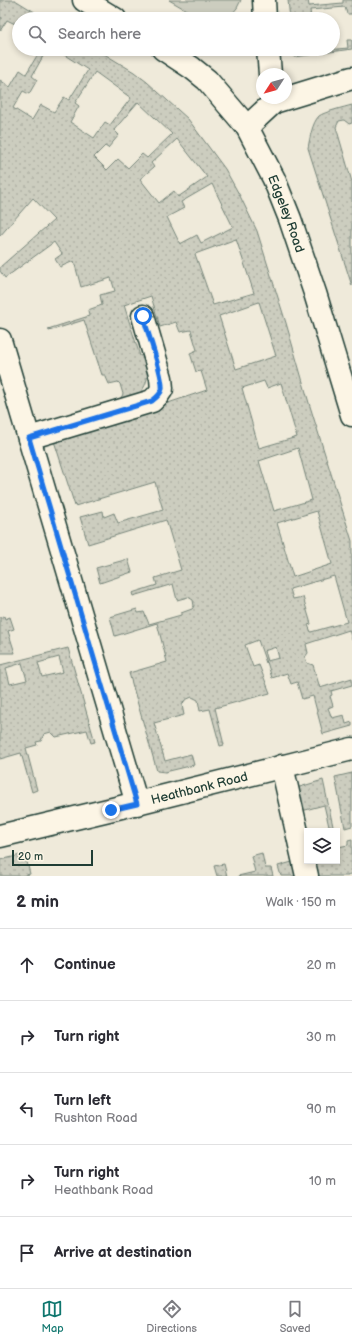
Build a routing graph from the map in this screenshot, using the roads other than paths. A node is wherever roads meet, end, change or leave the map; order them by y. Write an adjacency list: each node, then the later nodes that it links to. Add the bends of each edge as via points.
1 (84, 0): 3 (street)
2 (264, 0): 4 (street)
3 (104, 12)
4 (265, 12)
5 (174, 56): 11 (street, Edgeley Road, via 207,80)
6 (269, 56): 7 (street)
7 (270, 68)
8 (352, 78): 9 (street)
9 (292, 95)
10 (270, 104): 11 (street)
11 (247, 127): 14 (street, Edgeley Road, via 274,179 290,219)
12 (143, 316): 15 (street, via 161,378 162,390 158,395 152,401)
13 (0, 340): 15 (street)
14 (352, 415)
15 (29, 438): 18 (street)
16 (352, 749): 17 (street, Heathbank Road)
17 (282, 766): 18 (street, Heathbank Road); 20 (street)
18 (137, 804): 19 (street, Heathbank Road)
19 (0, 836)
20 (307, 876)

